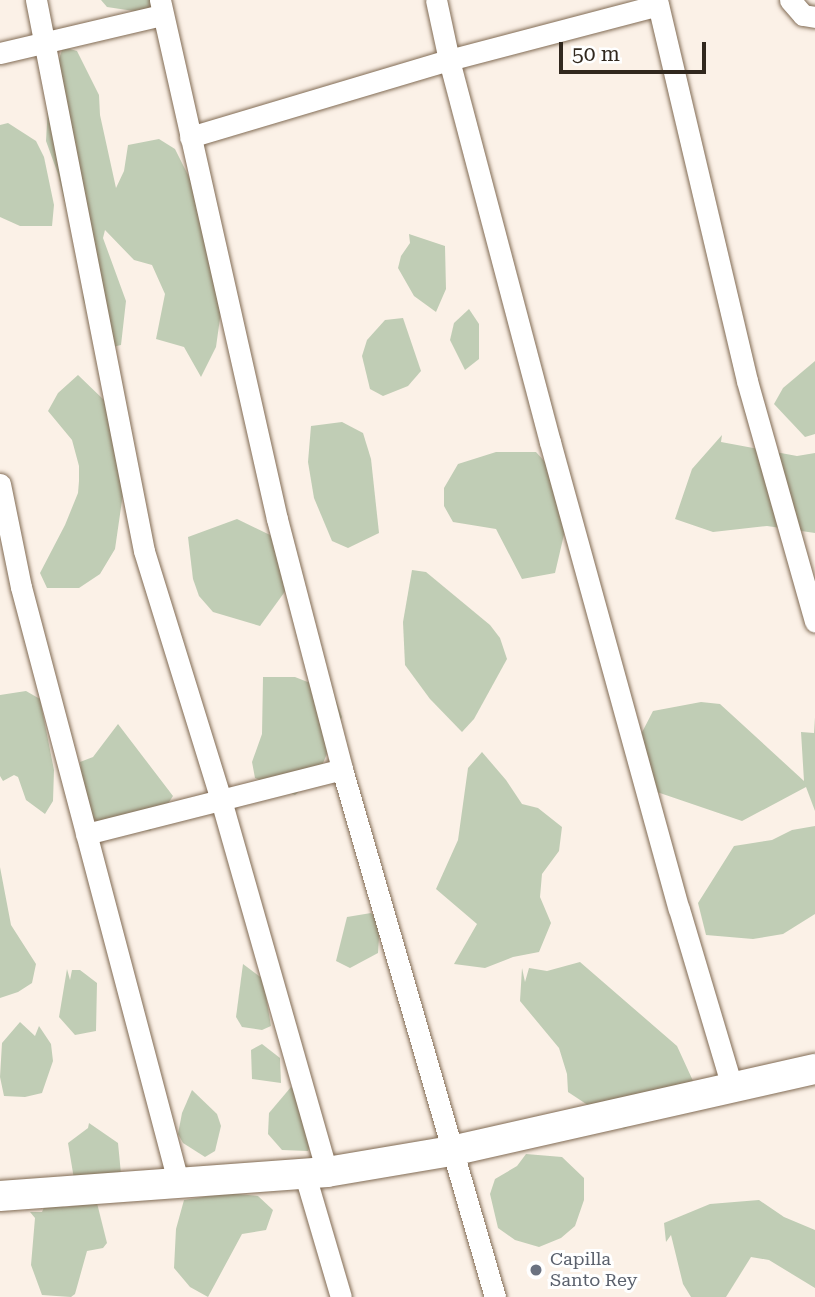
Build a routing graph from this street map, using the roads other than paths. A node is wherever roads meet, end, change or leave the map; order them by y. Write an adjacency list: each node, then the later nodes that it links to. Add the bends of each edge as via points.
1 (36, 0): 7 (street)
2 (436, 0): 9 (street)
3 (789, 0): 6 (street, via 803,15)
4 (657, 3): 9 (street); 12 (street, via 740,355)
5 (161, 7): 7 (street); 10 (street)
6 (815, 17)
7 (42, 41): 8 (street); 14 (street, via 144,551)
8 (0, 53)
9 (449, 60): 10 (street); 17 (street, via 679,909)
10 (190, 137): 13 (street, via 277,519)
11 (0, 484): 15 (street, via 20,587)
12 (815, 622)
13 (342, 769): 14 (street); 18 (street)
14 (221, 800): 15 (street); 19 (street)
15 (86, 834): 20 (street)
16 (815, 1069): 17 (main road)
17 (732, 1087): 18 (main road)
18 (451, 1151): 19 (main road); 23 (street)
19 (316, 1174): 20 (main road); 22 (street)
20 (180, 1185): 21 (main road)
21 (0, 1196)
22 (341, 1297)
23 (495, 1297)

